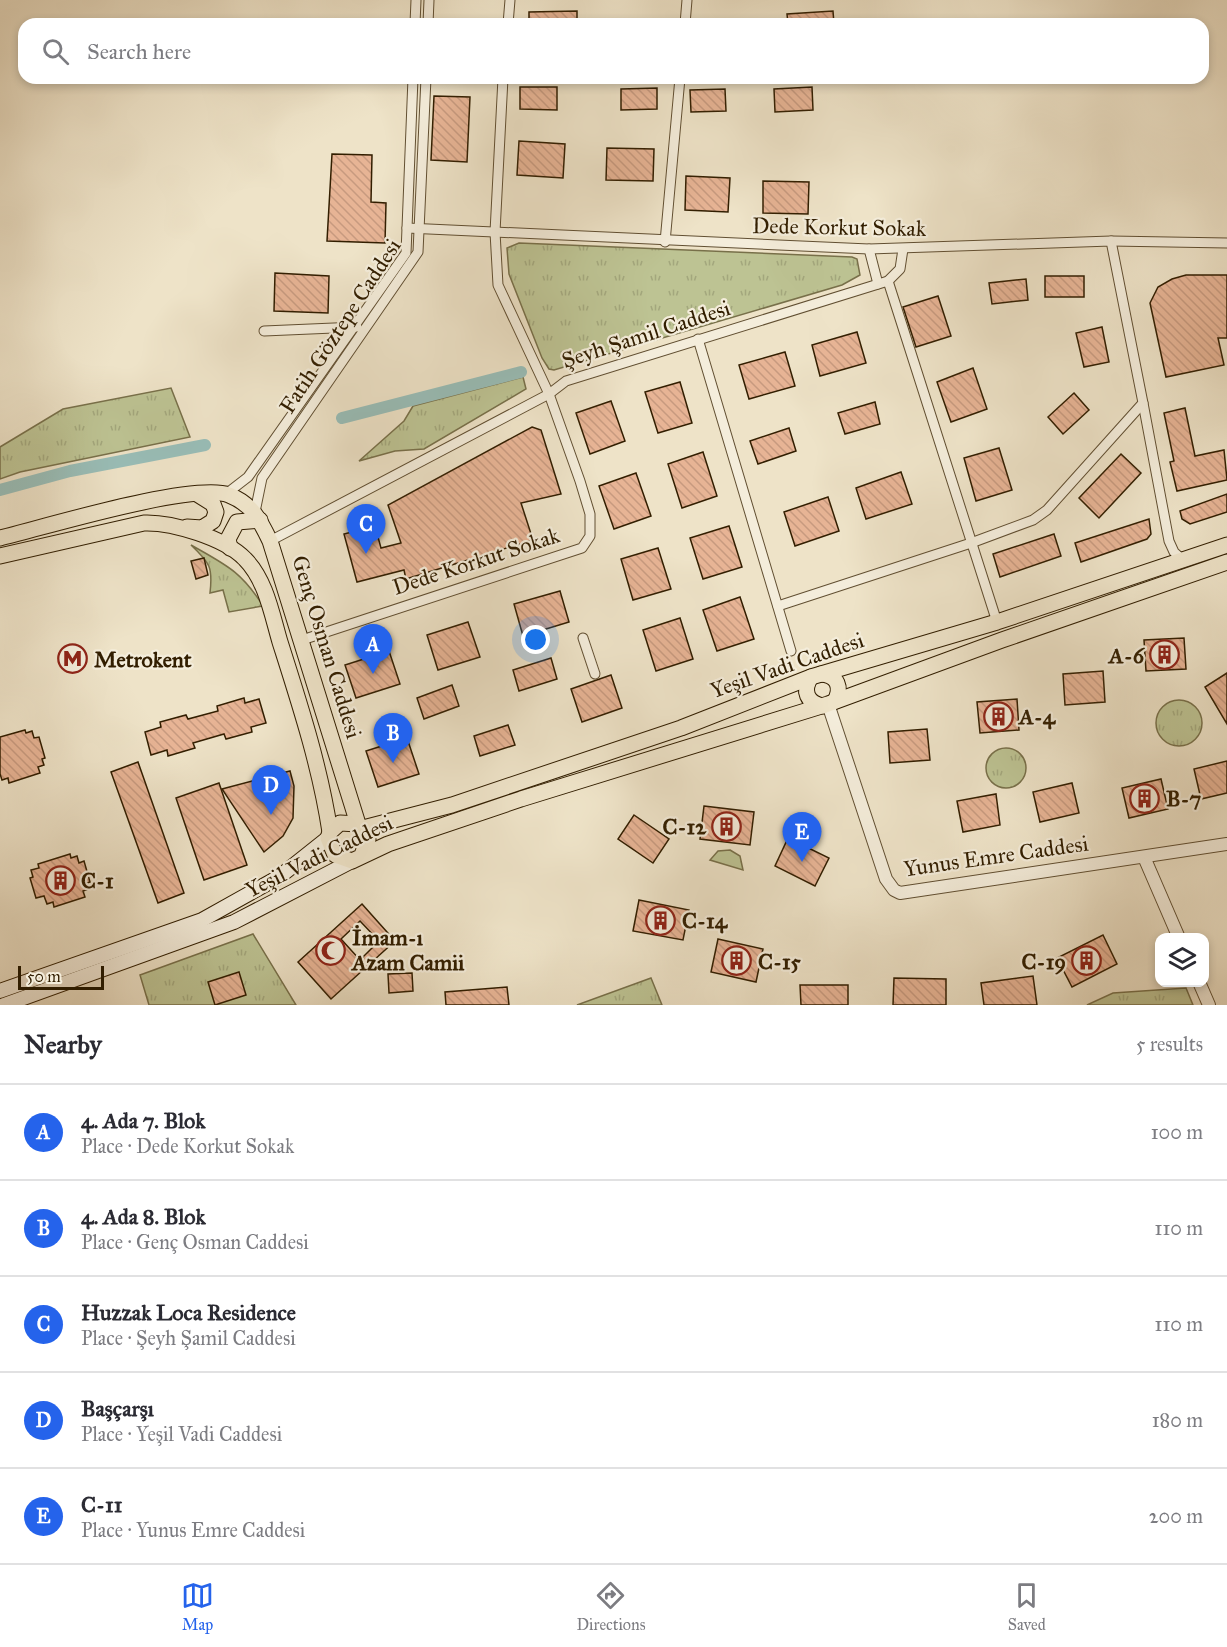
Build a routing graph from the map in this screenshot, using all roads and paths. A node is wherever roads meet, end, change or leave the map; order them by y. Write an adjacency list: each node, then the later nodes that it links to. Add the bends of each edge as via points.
1 (417, 0): 5 (street)
2 (429, 0): 6 (street)
3 (510, 0): 7 (street)
4 (687, 0): 8 (street)
5 (416, 18)
6 (428, 18)
7 (508, 18)
8 (686, 18)
9 (413, 84): 13 (street, Fatih Göztepe Caddesi)
10 (426, 84): 14 (street, Fatih Göztepe Caddesi)
11 (503, 84): 15 (street, Dede Korkut Sokak)
12 (679, 84): 17 (street)
13 (407, 228): 14 (street); 23 (street, Fatih Göztepe Caddesi, via 406,253)
14 (419, 228): 15 (street); 23 (street, Fatih Göztepe Caddesi, via 418,252)
15 (495, 232): 17 (street, Dede Korkut Sokak); 26 (street, Dede Korkut Sokak, via 498,285)
16 (1111, 240): 18 (street, Dede Korkut Sokak); 20 (street, Dede Korkut Sokak); 27 (street)
17 (665, 242): 19 (street, Dede Korkut Sokak)
18 (1227, 243)
19 (869, 249): 20 (street, Dede Korkut Sokak); 22 (street)
20 (903, 249): 21 (street, via 900,269)
21 (888, 280): 22 (street, Şeyh Şamil Caddesi); 35 (street)
22 (878, 284): 25 (street, Şeyh Şamil Caddesi)
23 (359, 328): 24 (street); 29 (street, Fatih Göztepe Caddesi, via 248,477); 30 (street, Fatih Göztepe Caddesi, via 262,478)
24 (264, 332)
25 (699, 339): 26 (street, Şeyh Şamil Caddesi, via 566,381); 42 (street)
26 (549, 394): 33 (street, Şeyh Şamil Caddesi); 45 (street, Dede Korkut Sokak, via 590,514 590,536 582,548)
27 (1143, 403): 34 (street); 35 (street, via 1047,510 1033,520)
28 (197, 494): 29 (main road); 31 (main road, via 213,504 213,521 202,528); 32 (main road, via 165,498)
29 (226, 494): 30 (main road, via 244,502)
30 (257, 516): 33 (main road, Genç Osman Caddesi); 37 (main road, via 237,522 228,539)
31 (182, 527): 37 (main road); 38 (main road, via 144,523)
32 (0, 538)
33 (270, 541): 45 (main road, Genç Osman Caddesi)
34 (1169, 541): 39 (street); 41 (street, via 1167,554)
35 (971, 543): 42 (street); 43 (street)
36 (1227, 545): 39 (main road, Yeşil Vadi Caddesi)
37 (230, 548): 51 (main road, Genç Osman Caddesi, via 244,557 261,581 314,747)
38 (0, 556)
39 (1184, 560): 41 (main road, Yeşil Vadi Caddesi)
40 (1227, 562): 49 (main road, Yeşil Vadi Caddesi)
41 (1156, 569): 43 (main road, Yeşil Vadi Caddesi)
42 (777, 606): 46 (street)
43 (997, 622): 48 (main road, Yeşil Vadi Caddesi)
44 (583, 638): 47 (street)
45 (302, 640): 50 (main road, Genç Osman Caddesi)
46 (791, 651)
47 (595, 674)
48 (816, 675): 49 (main road, via 806,687 807,697 814,704); 49 (main road, via 831,676 838,683 839,693); 50 (main road, Yeşil Vadi Caddesi, via 681,728 452,805)
49 (828, 704): 53 (street, Yunus Emre Caddesi, via 886,879 900,893); 54 (main road, Yeşil Vadi Caddesi, via 521,799)
50 (361, 826): 51 (main road, via 340,823); 54 (main road, via 368,839)
51 (329, 835): 54 (main road, via 335,855); 57 (main road, Yeşil Vadi Caddesi, via 279,877 202,920)
52 (1227, 844): 53 (street, Yunus Emre Caddesi)
53 (1144, 857): 55 (street)
54 (357, 858): 58 (main road, Yeşil Vadi Caddesi, via 234,922)
55 (1177, 933)
56 (1201, 987): 59 (street)
57 (0, 991)
58 (4, 1005)
59 (1209, 1005)

